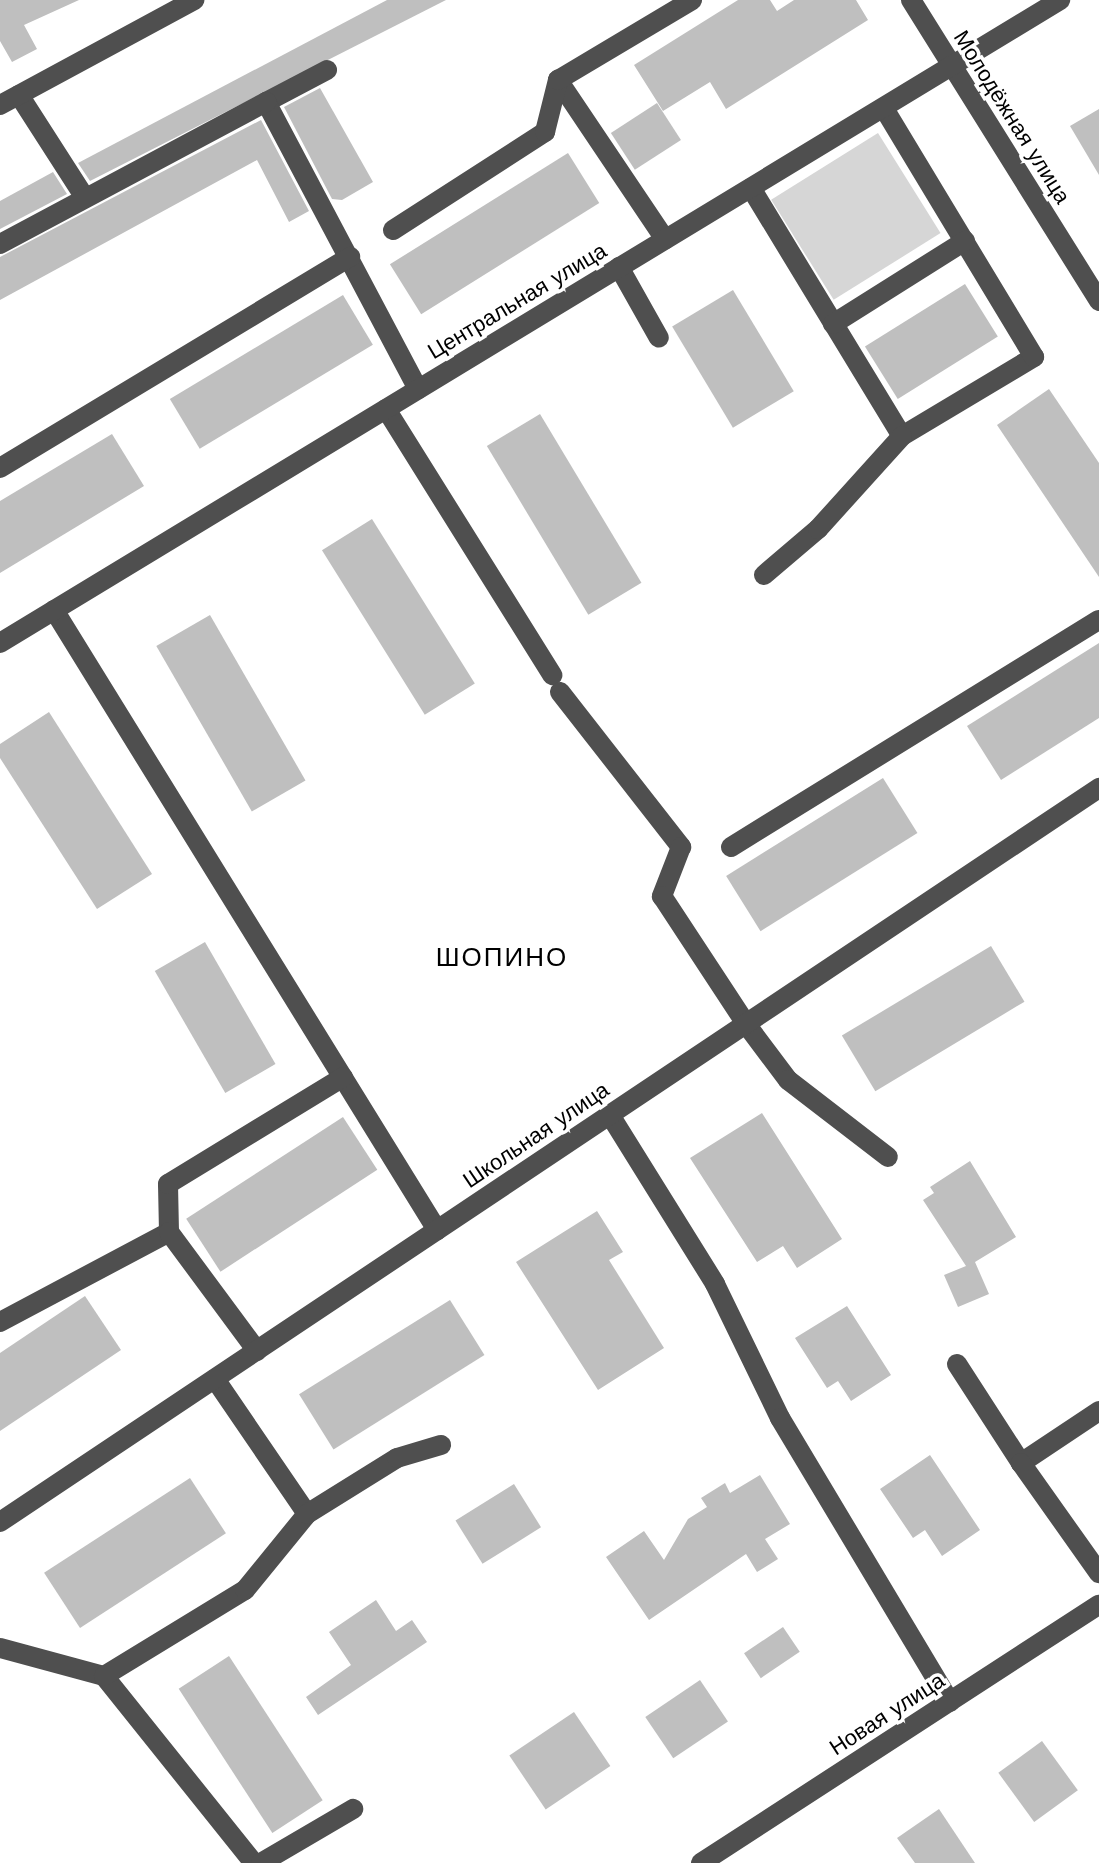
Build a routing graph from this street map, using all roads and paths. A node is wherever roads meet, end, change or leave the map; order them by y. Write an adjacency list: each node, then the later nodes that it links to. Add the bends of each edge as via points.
1 (194, 0): 8 (street)
2 (692, 0): 7 (street)
3 (911, 0): 5 (street, Молодёжная улица)
4 (1056, 1): 5 (street, Центральная улица)
5 (953, 68): 11 (street, Центральная улица); 20 (street, Молодёжная улица)
6 (327, 70): 9 (street)
7 (558, 80): 14 (street, via 545,132); 15 (street)
8 (19, 95): 10 (street); 13 (street)
9 (266, 102): 13 (street); 18 (street)
10 (0, 105)
11 (884, 108): 12 (street, Центральная улица); 16 (street)
12 (751, 188): 15 (street, Центральная улица); 21 (street)
13 (85, 198): 17 (street)
14 (393, 230)
15 (665, 239): 19 (street, Центральная улица)
16 (965, 241): 21 (street); 25 (street, via 1034,357)
17 (0, 244)
18 (350, 257): 23 (street); 26 (street)
19 (619, 267): 22 (street); 23 (street, Центральная улица)
20 (1099, 301)
21 (833, 324): 25 (street)
22 (659, 338)
23 (418, 389): 24 (street, Центральная улица)
24 (386, 409): 28 (street, Центральная улица); 33 (street, via 556,683 681,847 662,896)
25 (902, 436): 27 (street, via 818,529)
26 (0, 468)
27 (764, 575)
28 (54, 610): 30 (street, Центральная улица); 34 (street)
29 (1099, 620): 32 (street)
30 (0, 643)
31 (1099, 788): 33 (street, Школьная улица)
32 (731, 847)
33 (746, 1024): 35 (street, Школьная улица); 36 (street, via 788,1080)
34 (343, 1077): 37 (street); 38 (street, via 168,1184)
35 (610, 1115): 37 (street, Школьная улица); 52 (street, via 715,1284 780,1418)
36 (888, 1157)
37 (437, 1230): 40 (street, Школьная улица)
38 (169, 1232): 39 (street); 40 (street)
39 (0, 1322)
40 (257, 1351): 42 (street, Школьная улица)
41 (957, 1364): 45 (street)
42 (215, 1379): 46 (street); 47 (street, Школьная улица)
43 (1099, 1411): 45 (street)
44 (441, 1445): 46 (street, via 397,1458)
45 (1021, 1463): 48 (street)
46 (307, 1514): 51 (street, via 245,1590)
47 (0, 1522)
48 (1099, 1573)
49 (1099, 1605): 52 (street, Новая улица)
50 (0, 1648): 51 (street)
51 (104, 1676): 54 (street)
52 (950, 1702): 56 (street, Новая улица)
53 (353, 1809): 55 (street)
54 (254, 1863)
55 (261, 1863)
56 (701, 1863)

